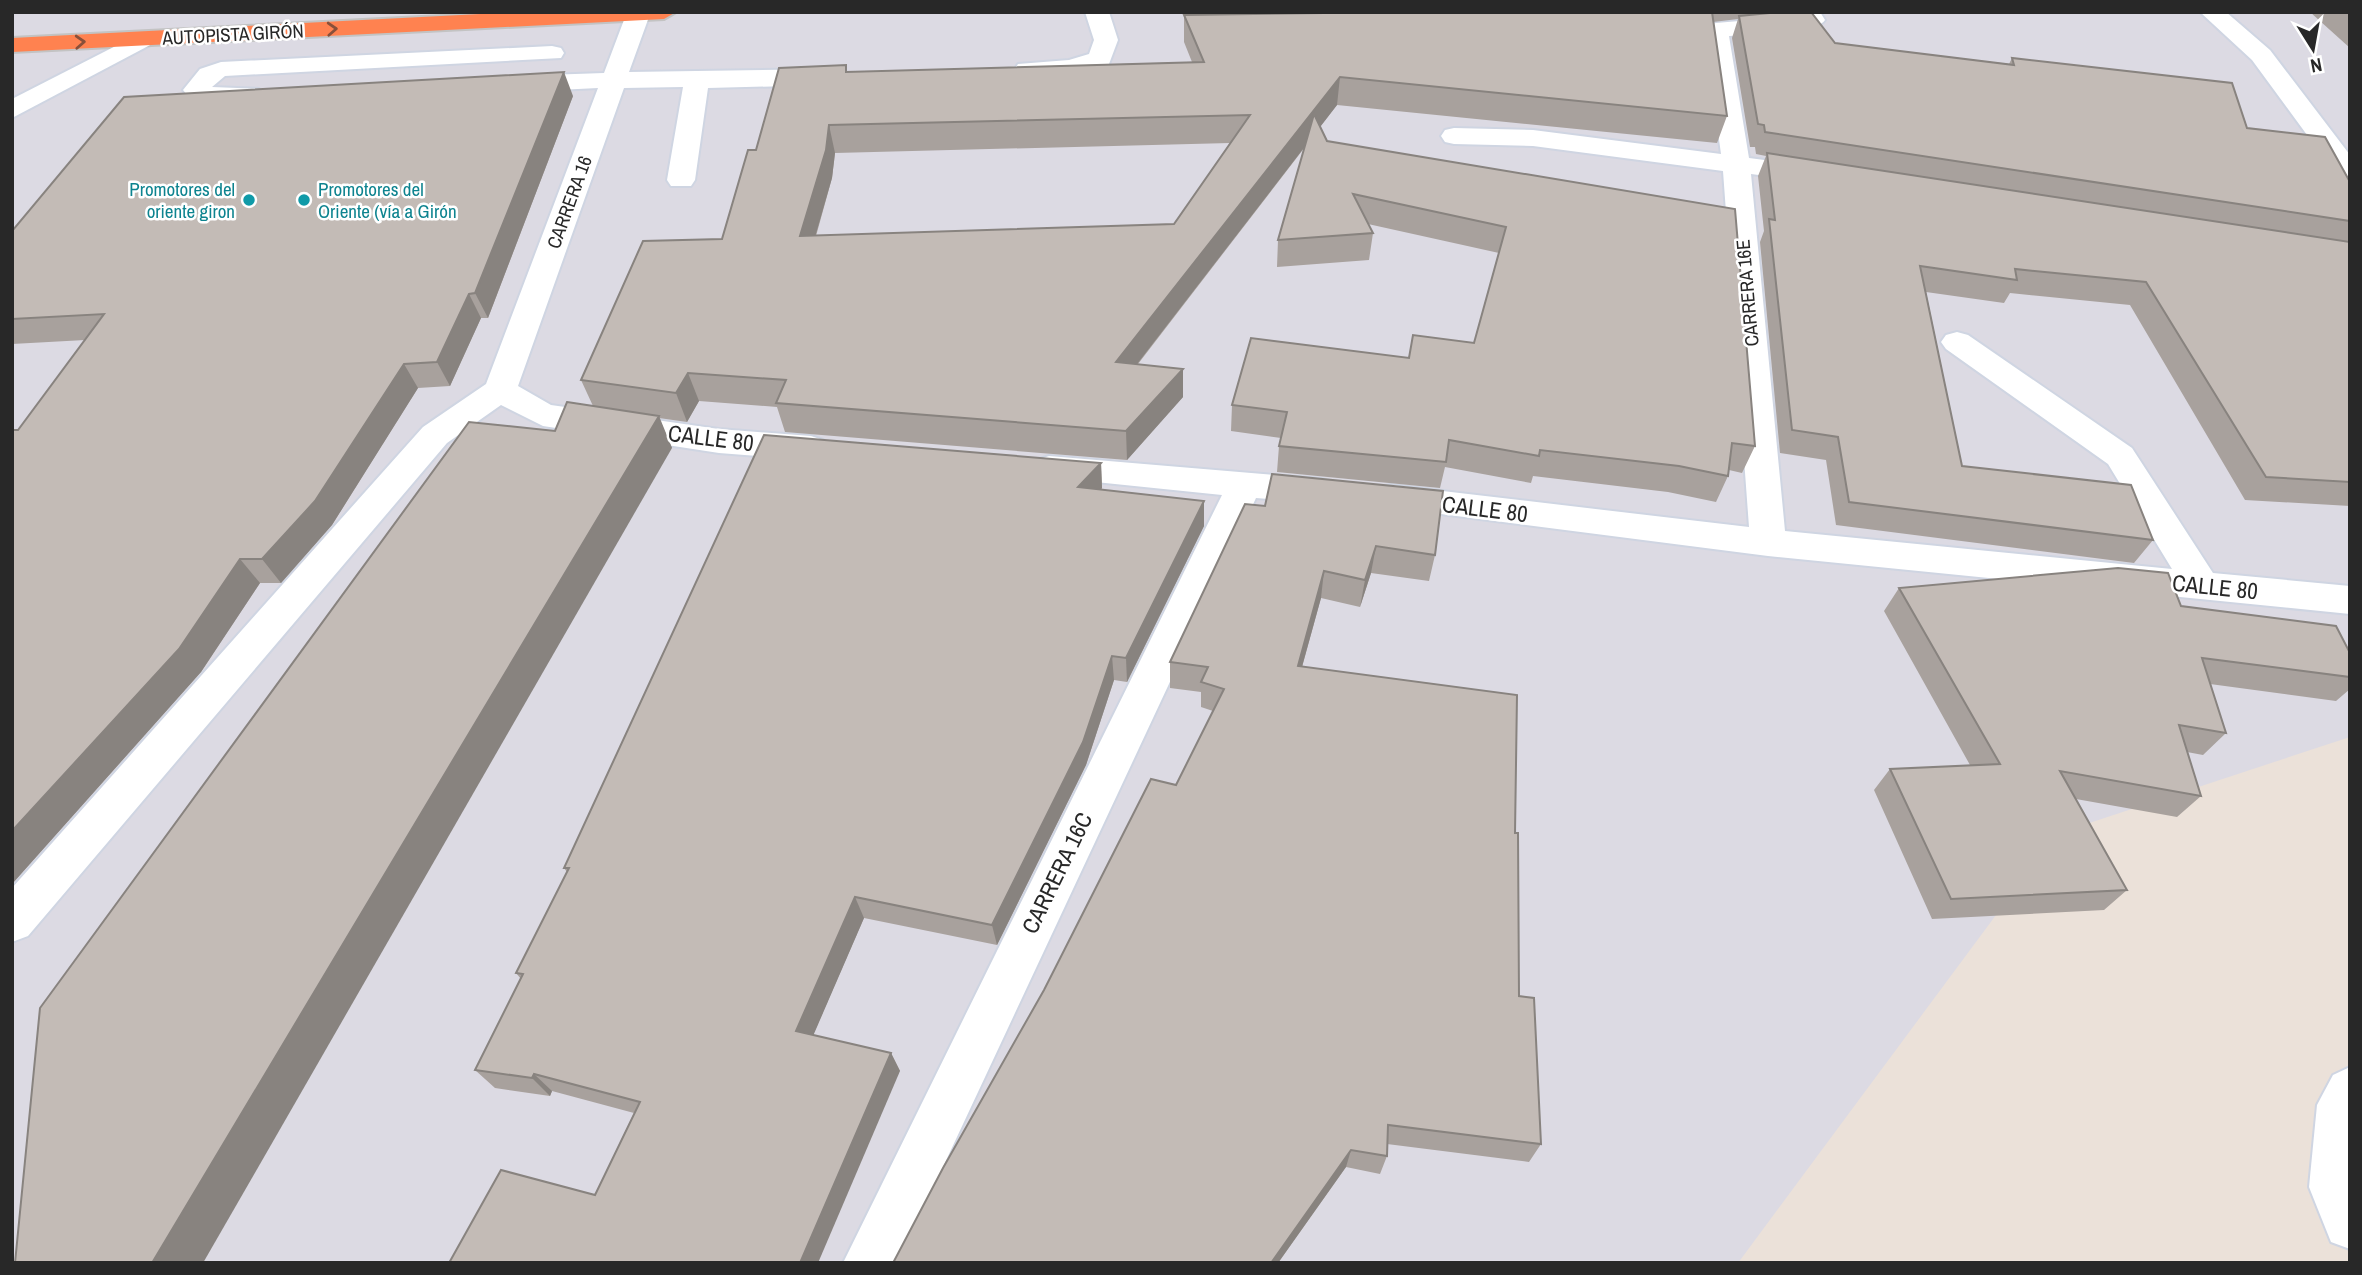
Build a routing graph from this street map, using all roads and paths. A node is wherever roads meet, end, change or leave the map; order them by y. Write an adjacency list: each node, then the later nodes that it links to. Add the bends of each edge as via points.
1 (1097, 12): 8 (street, via 1106,40 1100,59 1070,67)
2 (1808, 12): 18 (street, CARRERA 16E, via 1813,20 1808,22 1716,30)
3 (2212, 12): 19 (street, via 2262,55)
4 (651, 13): 5 (highway, AUTOPISTA GIRÓN, one-way to 4); 11 (street, CARRERA 16)
5 (142, 39): 6 (highway, AUTOPISTA GIRÓN, one-way to 5); 9 (street)
6 (12, 46)
7 (552, 53): 14 (street, via 435,69 221,69 209,74 196,90 204,95)
8 (1001, 70)
9 (76, 75): 15 (street); 16 (street)
10 (848, 76): 12 (street)
11 (613, 79): 12 (street); 13 (street); 23 (street, CARRERA 16)
12 (696, 81): 21 (street)
13 (491, 86)
14 (272, 93)
15 (12, 99)
16 (12, 110)
17 (1454, 136): 18 (street, via 1533,138)
18 (1736, 162): 20 (street); 27 (street, CARRERA 16E)
19 (2350, 174)
20 (1833, 177)
21 (681, 180)
22 (1957, 342): 28 (street, via 2120,456)
23 (500, 390): 24 (street, CALLE 80, via 544,415 719,441); 30 (street, via 435,436)
24 (844, 451)
25 (1023, 466): 26 (street, CALLE 80)
26 (1245, 484): 27 (street, CALLE 80); 33 (street, CARRERA 16C)
27 (1768, 543): 28 (street, CALLE 80)
28 (2202, 586): 29 (street, CALLE 80)
29 (2350, 600)
30 (12, 921)
31 (2350, 1093): 32 (street, via 2342,1105 2335,1187)
32 (2350, 1223)
33 (870, 1263)

